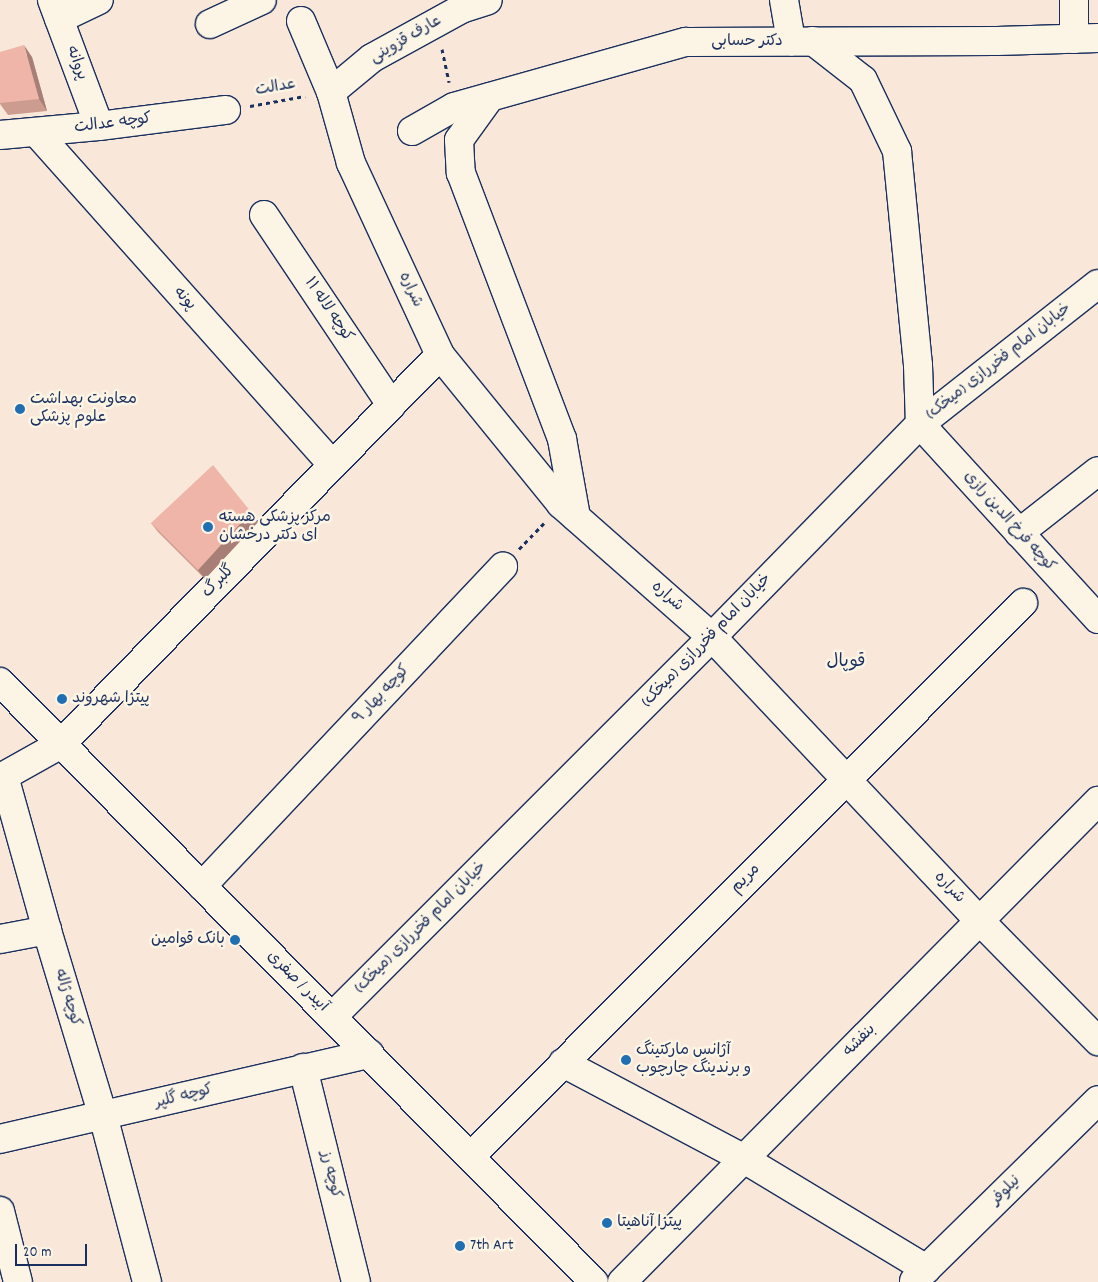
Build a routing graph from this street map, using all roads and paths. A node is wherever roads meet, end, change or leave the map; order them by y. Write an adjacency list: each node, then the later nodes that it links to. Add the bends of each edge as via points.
1 (99, 0): 6 (street)
2 (262, 0): 9 (street)
3 (488, 0): 7 (street, عارف قزوینی, via 460,9)
4 (784, 0): 11 (street)
5 (1074, 0): 10 (street)
6 (56, 10): 16 (street, پروانه)
7 (434, 11): 12 (street, عارف قزوینی); 14 (path)
8 (301, 21): 12 (street, شراره)
9 (210, 24)
10 (1086, 38): 11 (street, دکتر حسابی)
11 (802, 41): 13 (street, دکتر حسابی, via 686,42); 24 (street, via 863,80 897,151 918,365)
12 (331, 92): 15 (path, عدالت); 22 (street, شراره, via 351,163)
13 (490, 97): 14 (street, دکتر حسابی); 27 (street, via 459,140 461,173 562,439)
14 (454, 107): 17 (street, دکتر حسابی)
15 (226, 110): 16 (street, کوچه عدالت)
16 (99, 126): 18 (street, کوچه عدالت)
17 (412, 131)
18 (36, 132): 19 (street, کوچه عدالت); 25 (street, پونه)
19 (0, 135)
20 (264, 215): 23 (street, کوچه لاله ۱۱)
21 (1098, 284): 24 (street, خیابان امام فخررازی (میخک))
22 (440, 355): 23 (street, گلبرگ); 27 (street, شراره)
23 (391, 406): 25 (street, گلبرگ)
24 (920, 424): 28 (street, کوچه فرخ الدین رازی); 32 (street, خیابان امام فخررازی (میخک))
25 (333, 465): 34 (street, گلبرگ)
26 (1098, 471): 28 (street)
27 (569, 511): 29 (path); 32 (street, شراره)
28 (1019, 533): 31 (street, کوچه فرخ الدین رازی)
29 (502, 567): 37 (street, کوچه بهار ۹)
30 (1023, 603): 35 (street, مریم)
31 (1098, 620)
32 (712, 637): 35 (street, شراره); 41 (street, خیابان امام فخررازی (میخک))
33 (0, 682): 34 (street, آبیدر / صفری)
34 (61, 744): 37 (street, آبیدر / صفری); 39 (street, کوچه ژاله, via 4,776)
35 (846, 780): 38 (street, شراره); 44 (street, مریم)
36 (1098, 800): 38 (street, بنفشه)
37 (202, 886): 41 (street, آبیدر / صفری)
38 (979, 920): 42 (street, شراره); 50 (street, بنفشه)
39 (47, 930): 40 (street); 47 (street, کوچه ژاله)
40 (0, 939)
41 (332, 1018): 43 (street, آبیدر / صفری)
42 (1098, 1041)
43 (369, 1054): 45 (street, کوچه گلپر); 49 (street, آبیدر / صفری)
44 (563, 1063): 49 (street, مریم); 50 (street)
45 (303, 1068): 47 (street, کوچه گلپر); 55 (street, کوچه رز)
46 (1098, 1100): 52 (street, نیلوفر)
47 (103, 1116): 48 (street, کوچه گلپر); 54 (street, کوچه ژاله)
48 (0, 1139)
49 (470, 1156): 56 (street, آبیدر / صفری)
50 (744, 1158): 52 (street); 57 (street, بنفشه)
51 (0, 1211): 53 (street)
52 (920, 1276)
53 (18, 1282)
54 (147, 1282)
55 (356, 1282)
56 (594, 1282)
57 (622, 1282)

